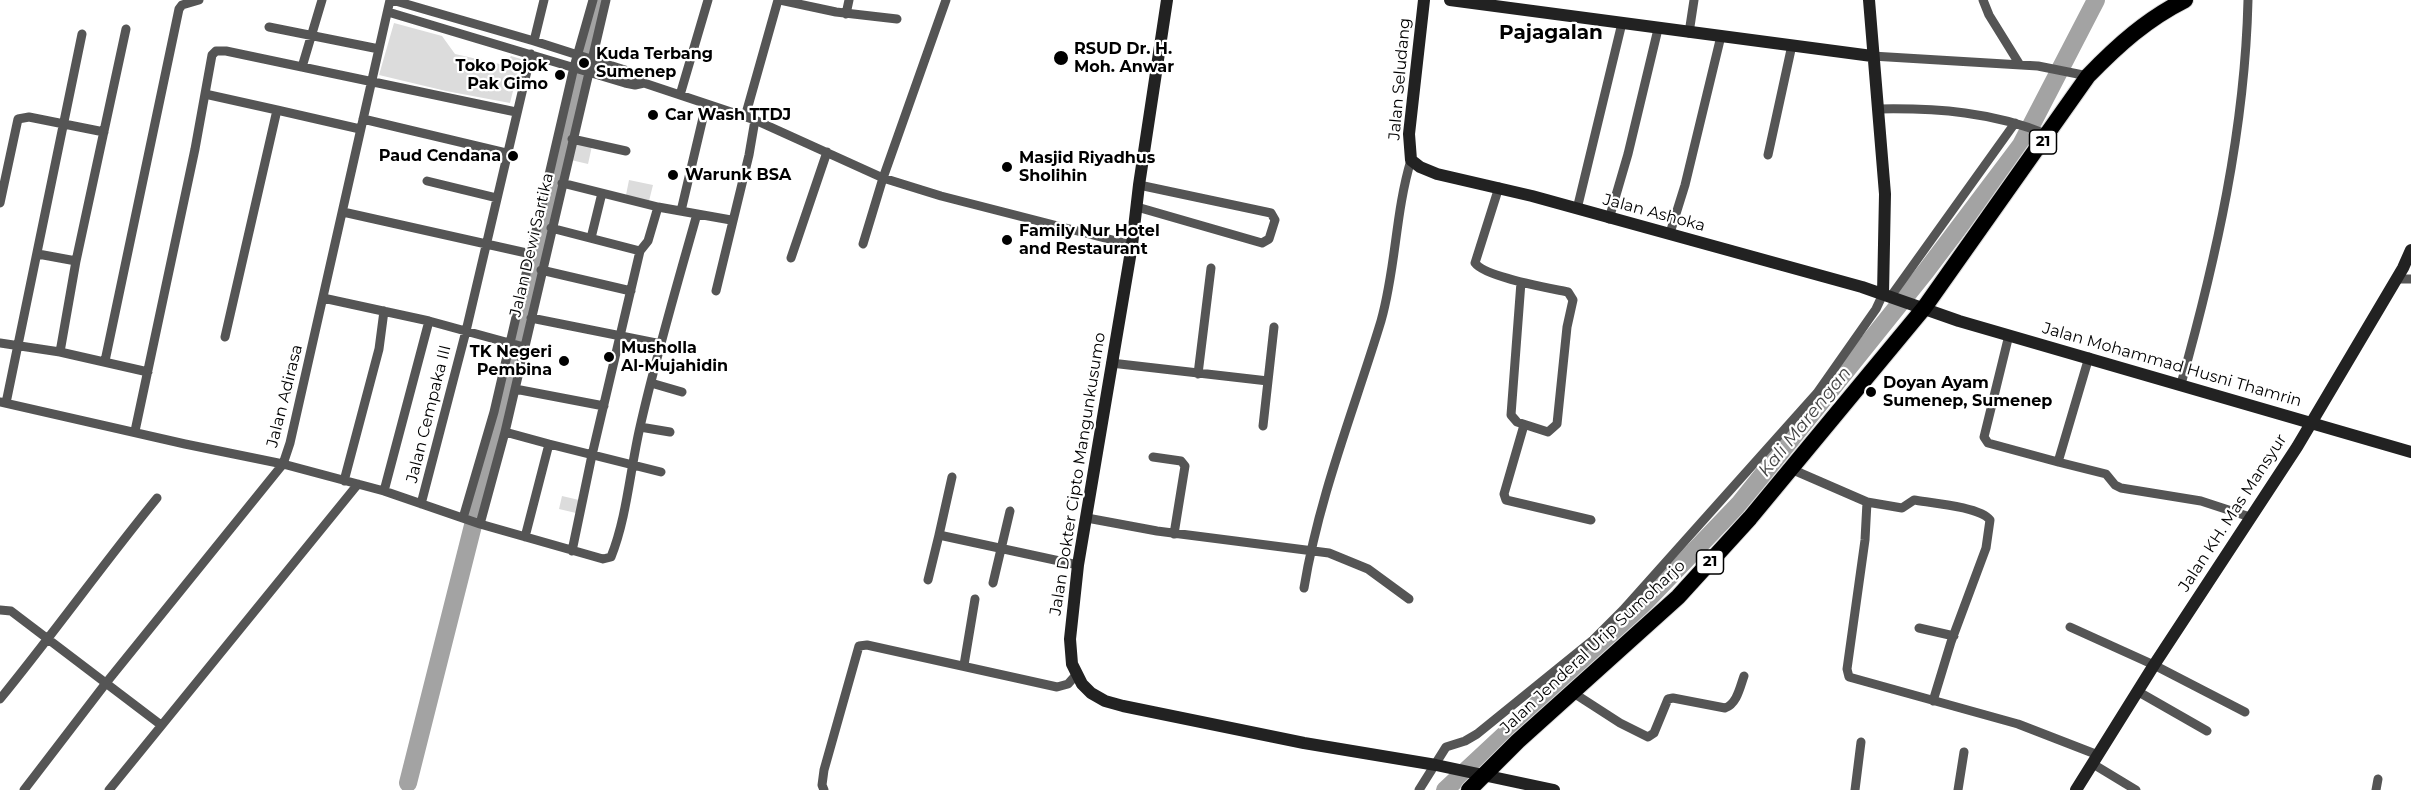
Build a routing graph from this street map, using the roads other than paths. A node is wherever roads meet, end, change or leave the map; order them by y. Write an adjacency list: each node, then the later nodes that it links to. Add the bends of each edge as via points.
1 (199, 0): 115 (street, via 179,9)
2 (322, 0): 28 (street)
3 (391, 0): 19 (street, Jalan Adirasa); 30 (street)
4 (544, 0): 30 (street)
5 (593, 0): 34 (street)
6 (606, 0): 36 (street, Jalan Dewi Sartika)
7 (708, 0): 45 (street)
8 (779, 0): 20 (street); 50 (street)
9 (849, 0): 20 (street)
10 (946, 0): 62 (street)
11 (1167, 0): 65 (street, Jalan Dokter Cipto Mangunkusumo)
12 (1424, 0): 61 (street, Jalan Seludang, via 1410,134)
13 (1450, 0): 22 (street)
14 (1694, 0): 26 (street)
15 (1869, 0): 35 (street)
16 (1983, 0): 37 (street)
17 (2186, 0): 41 (highway, 21, via 2140,26)
18 (2248, 0): 121 (street, via 2225,198 2205,298)
19 (387, 12): 32 (street, Jalan Adirasa); 33 (street)
20 (846, 14): 21 (street)
21 (897, 19)
22 (1622, 23): 25 (street); 72 (street)
23 (269, 27): 28 (street)
24 (126, 29): 54 (street)
25 (1658, 29): 26 (street); 76 (street)
26 (1689, 33): 29 (street)
27 (82, 34): 51 (street)
28 (313, 34): 32 (street); 38 (street)
29 (1721, 36): 31 (street); 79 (street)
30 (534, 41): 34 (street)
31 (1792, 45): 35 (street); 60 (street)
32 (379, 49): 42 (street, Jalan Adirasa)
33 (531, 54): 39 (street); 49 (street, Jalan Cempaka III)
34 (579, 55): 36 (street); 39 (street)
35 (1872, 56): 37 (street); 48 (street)
36 (591, 60): 40 (street, Jalan Dewi Sartika); 43 (street, via 628,71)
37 (2020, 65): 41 (street)
38 (302, 67): 42 (street); 44 (street, via 216,51)
39 (574, 67): 40 (street); 87 (street)
40 (588, 72): 43 (street, via 635,85); 56 (street, Jalan Dewi Sartika)
41 (2080, 73): 55 (highway, 21)
42 (373, 81): 49 (street); 53 (street, Jalan Adirasa)
43 (644, 83): 45 (street)
44 (205, 94): 47 (street); 117 (street)
45 (680, 95): 46 (street)
46 (706, 105): 50 (street); 73 (street)
47 (277, 110): 53 (street); 106 (street)
48 (1879, 110): 52 (street, via 1924,108); 97 (street)
49 (516, 112): 59 (street, Jalan Cempaka III)
50 (750, 118): 58 (street); 77 (street, via 749,155)
51 (65, 123): 54 (street); 69 (street, via 23,116 18,119); 86 (street)
52 (2015, 123): 55 (street); 97 (street)
53 (361, 124): 59 (street); 74 (street, Jalan Adirasa)
54 (104, 132): 89 (street)
55 (2042, 132): 99 (highway, 21)
56 (572, 139): 57 (street); 64 (street, Jalan Dewi Sartika)
57 (626, 151)
58 (826, 152): 62 (street); 88 (street)
59 (506, 153): 68 (street, Jalan Cempaka III)
60 (1768, 155)
61 (1411, 160): 66 (street, Jalan Ashoka, via 1437,174); 160 (street, via 1382,319 1330,476)
62 (883, 178): 82 (street); 83 (street)
63 (427, 181): 68 (street)
64 (562, 183): 67 (street); 78 (street, Jalan Dewi Sartika)
65 (1139, 185): 71 (street, Jalan Dokter Cipto Mangunkusumo); 71 (street, via 1271,213 1275,220 1269,239 1262,243)
66 (1499, 187): 72 (street, Jalan Ashoka); 94 (street, via 1475,263 1482,270)
67 (602, 193): 70 (street); 80 (street)
68 (496, 198): 81 (street, Jalan Cempaka III)
69 (0, 203)
70 (658, 207): 73 (street); 85 (street, via 648,242)
71 (1137, 207): 83 (street, Jalan Dokter Cipto Mangunkusumo)
72 (1577, 209): 76 (street, Jalan Ashoka)
73 (681, 211): 75 (street)
74 (343, 212): 81 (street); 98 (street, Jalan Adirasa)
75 (697, 214): 77 (street); 110 (street)
76 (1609, 219): 79 (street, Jalan Ashoka)
77 (731, 220): 96 (street)
78 (551, 228): 80 (street); 91 (street, Jalan Dewi Sartika)
79 (1670, 233): 97 (street, Jalan Ashoka)
80 (591, 238): 85 (street)
81 (486, 243): 87 (street); 104 (street, Jalan Cempaka III)
82 (863, 244)
83 (1132, 245): 116 (street, Jalan Dokter Cipto Mangunkusumo)
84 (2411, 250): 92 (street, Jalan KH. Mas Mansyur)
85 (640, 251): 95 (street)
86 (38, 254): 89 (street); 111 (street)
87 (531, 254): 108 (street)
88 (791, 258)
89 (76, 261): 113 (street)
90 (1211, 268): 118 (street)
91 (541, 270): 95 (street); 101 (street, Jalan Dewi Sartika)
92 (2397, 279): 93 (street); 126 (street, Jalan KH. Mas Mansyur)
93 (2411, 279)
94 (1521, 282): 127 (street, via 1511,415); 127 (street, via 1568,292 1574,306 1567,327 1557,424 1548,432)
95 (631, 291): 107 (street)
96 (716, 291)
97 (1887, 295): 99 (street, Jalan Ashoka); 187 (street, via 1817,393 1623,610 1477,734 1446,747)
98 (323, 298): 100 (street); 138 (street, Jalan Adirasa)
99 (1918, 306): 105 (street, Jalan Mohammad Husni Thamrin); 140 (highway, Jalan Jenderal Urip Sumoharjo / 21)
100 (384, 311): 102 (street); 143 (street, via 379,349)
101 (531, 318): 107 (street); 112 (street, Jalan Dewi Sartika)
102 (429, 321): 104 (street); 145 (street)
103 (1274, 327): 119 (street)
104 (466, 331): 108 (street); 148 (street, Jalan Cempaka III)
105 (2009, 334): 114 (street, Jalan Mohammad Husni Thamrin); 137 (street, via 1984,437 1988,442)
106 (225, 336)
107 (620, 336): 110 (street); 125 (street)
108 (510, 342): 112 (street); 151 (street)
109 (0, 343): 111 (street)
110 (661, 344): 120 (street)
111 (18, 346): 113 (street); 124 (street)
112 (524, 346): 122 (street, Jalan Dewi Sartika)
113 (60, 352): 115 (street)
114 (2089, 357): 121 (street, Jalan Mohammad Husni Thamrin); 137 (street)
115 (105, 361): 117 (street)
116 (1111, 363): 118 (street); 152 (street, Jalan Dokter Cipto Mangunkusumo)
117 (148, 372): 130 (street)
118 (1198, 374): 119 (street)
119 (1268, 381): 128 (street)
120 (651, 383): 123 (street); 129 (street)
121 (2181, 384): 126 (street, Jalan Mohammad Husni Thamrin)
122 (515, 389): 125 (street); 131 (street, Jalan Dewi Sartika)
123 (682, 392)
124 (3, 403): 130 (street)
125 (604, 406): 135 (street)
126 (2311, 423): 134 (street, Jalan Mohammad Husni Thamrin); 150 (street, Jalan KH. Mas Mansyur)
127 (1524, 425): 153 (street, via 1504,494 1506,500)
128 (1263, 426)
129 (640, 427): 132 (street); 139 (street)
130 (135, 431): 138 (street)
131 (505, 432): 133 (street); 154 (street, Jalan Dewi Sartika)
132 (670, 432)
133 (549, 444): 135 (street); 157 (street)
134 (2411, 452)
135 (592, 454): 139 (street); 159 (street)
136 (1154, 457): 155 (street, via 1181,461 1185,466)
137 (2058, 462): 150 (street, via 2106,474 2121,488 2201,501)
138 (283, 464): 143 (street); 176 (street, Jalan Adirasa)
139 (632, 464): 141 (street); 159 (street, via 611,557 603,559)
140 (1791, 469): 147 (street); 178 (highway, Jalan Jenderal Urip Sumoharjo / 21, via 1678,597)
141 (661, 472)
142 (952, 477): 156 (street)
143 (344, 481): 144 (street)
144 (358, 484): 145 (street); 182 (street)
145 (384, 491): 148 (street)
146 (157, 498): 171 (street)
147 (1867, 502): 170 (street, via 1902,508 1914,500 1965,509 1990,520 1986,549); 180 (street, via 1847,672 1853,679)
148 (421, 504): 151 (street)
149 (1010, 511): 158 (street)
150 (2250, 517): 173 (street, Jalan KH. Mas Mansyur)
151 (463, 518): 154 (street)
152 (1087, 518): 155 (street); 161 (street, Jalan Dokter Cipto Mangunkusumo)
153 (1592, 520)
154 (478, 524): 157 (street)
155 (1174, 534): 160 (street)
156 (939, 535): 158 (street); 162 (street)
157 (525, 537): 159 (street)
158 (1002, 550): 161 (street); 163 (street)
159 (572, 551)
160 (1310, 551): 164 (street); 166 (street, via 1329,553 1368,569)
161 (1078, 565): 174 (street, Jalan Dokter Cipto Mangunkusumo, via 1070,639)
162 (928, 580)
163 (993, 583)
164 (1304, 588)
165 (975, 599): 172 (street)
166 (1409, 599)
167 (0, 610): 171 (street, via 11,610)
168 (2070, 627): 173 (street)
169 (1919, 628): 170 (street)
170 (1954, 636): 180 (street)
171 (48, 640): 176 (street); 179 (street)
172 (964, 665): 174 (street, via 1056,687 1068,684); 192 (street, via 859,646 824,770)
173 (2154, 665): 177 (street, Jalan KH. Mas Mansyur); 181 (street)
174 (1076, 675): 187 (street, via 1091,693 1123,706 1304,743)
175 (1744, 676): 178 (street, via 1729,707 1670,697 1654,733 1648,737)
176 (106, 683): 182 (street); 190 (street, Jalan Adirasa)
177 (2137, 691): 183 (street); 186 (street, Jalan KH. Mas Mansyur)
178 (1572, 692): 188 (highway, Jalan Jenderal Urip Sumoharjo / 21)
179 (0, 699)
180 (1933, 701): 186 (street, via 2018,724)
181 (2245, 712)
182 (161, 725): 191 (street)
183 (2207, 731)
184 (1861, 742): 196 (street)
185 (1964, 752): 197 (street)
186 (2096, 759): 198 (street, Jalan KH. Mas Mansyur); 199 (street)
187 (1439, 765): 188 (street); 193 (street)
188 (1476, 774): 194 (highway, Jalan Jenderal Urip Sumoharjo / 21); 195 (street)
189 (2378, 779): 200 (street)
190 (24, 790)
191 (109, 790)
192 (824, 790)
193 (1419, 790)
194 (1468, 790)
195 (1554, 790)
196 (1855, 790)
197 (1958, 790)
198 (2076, 790)
199 (2136, 790)
200 (2376, 790)

